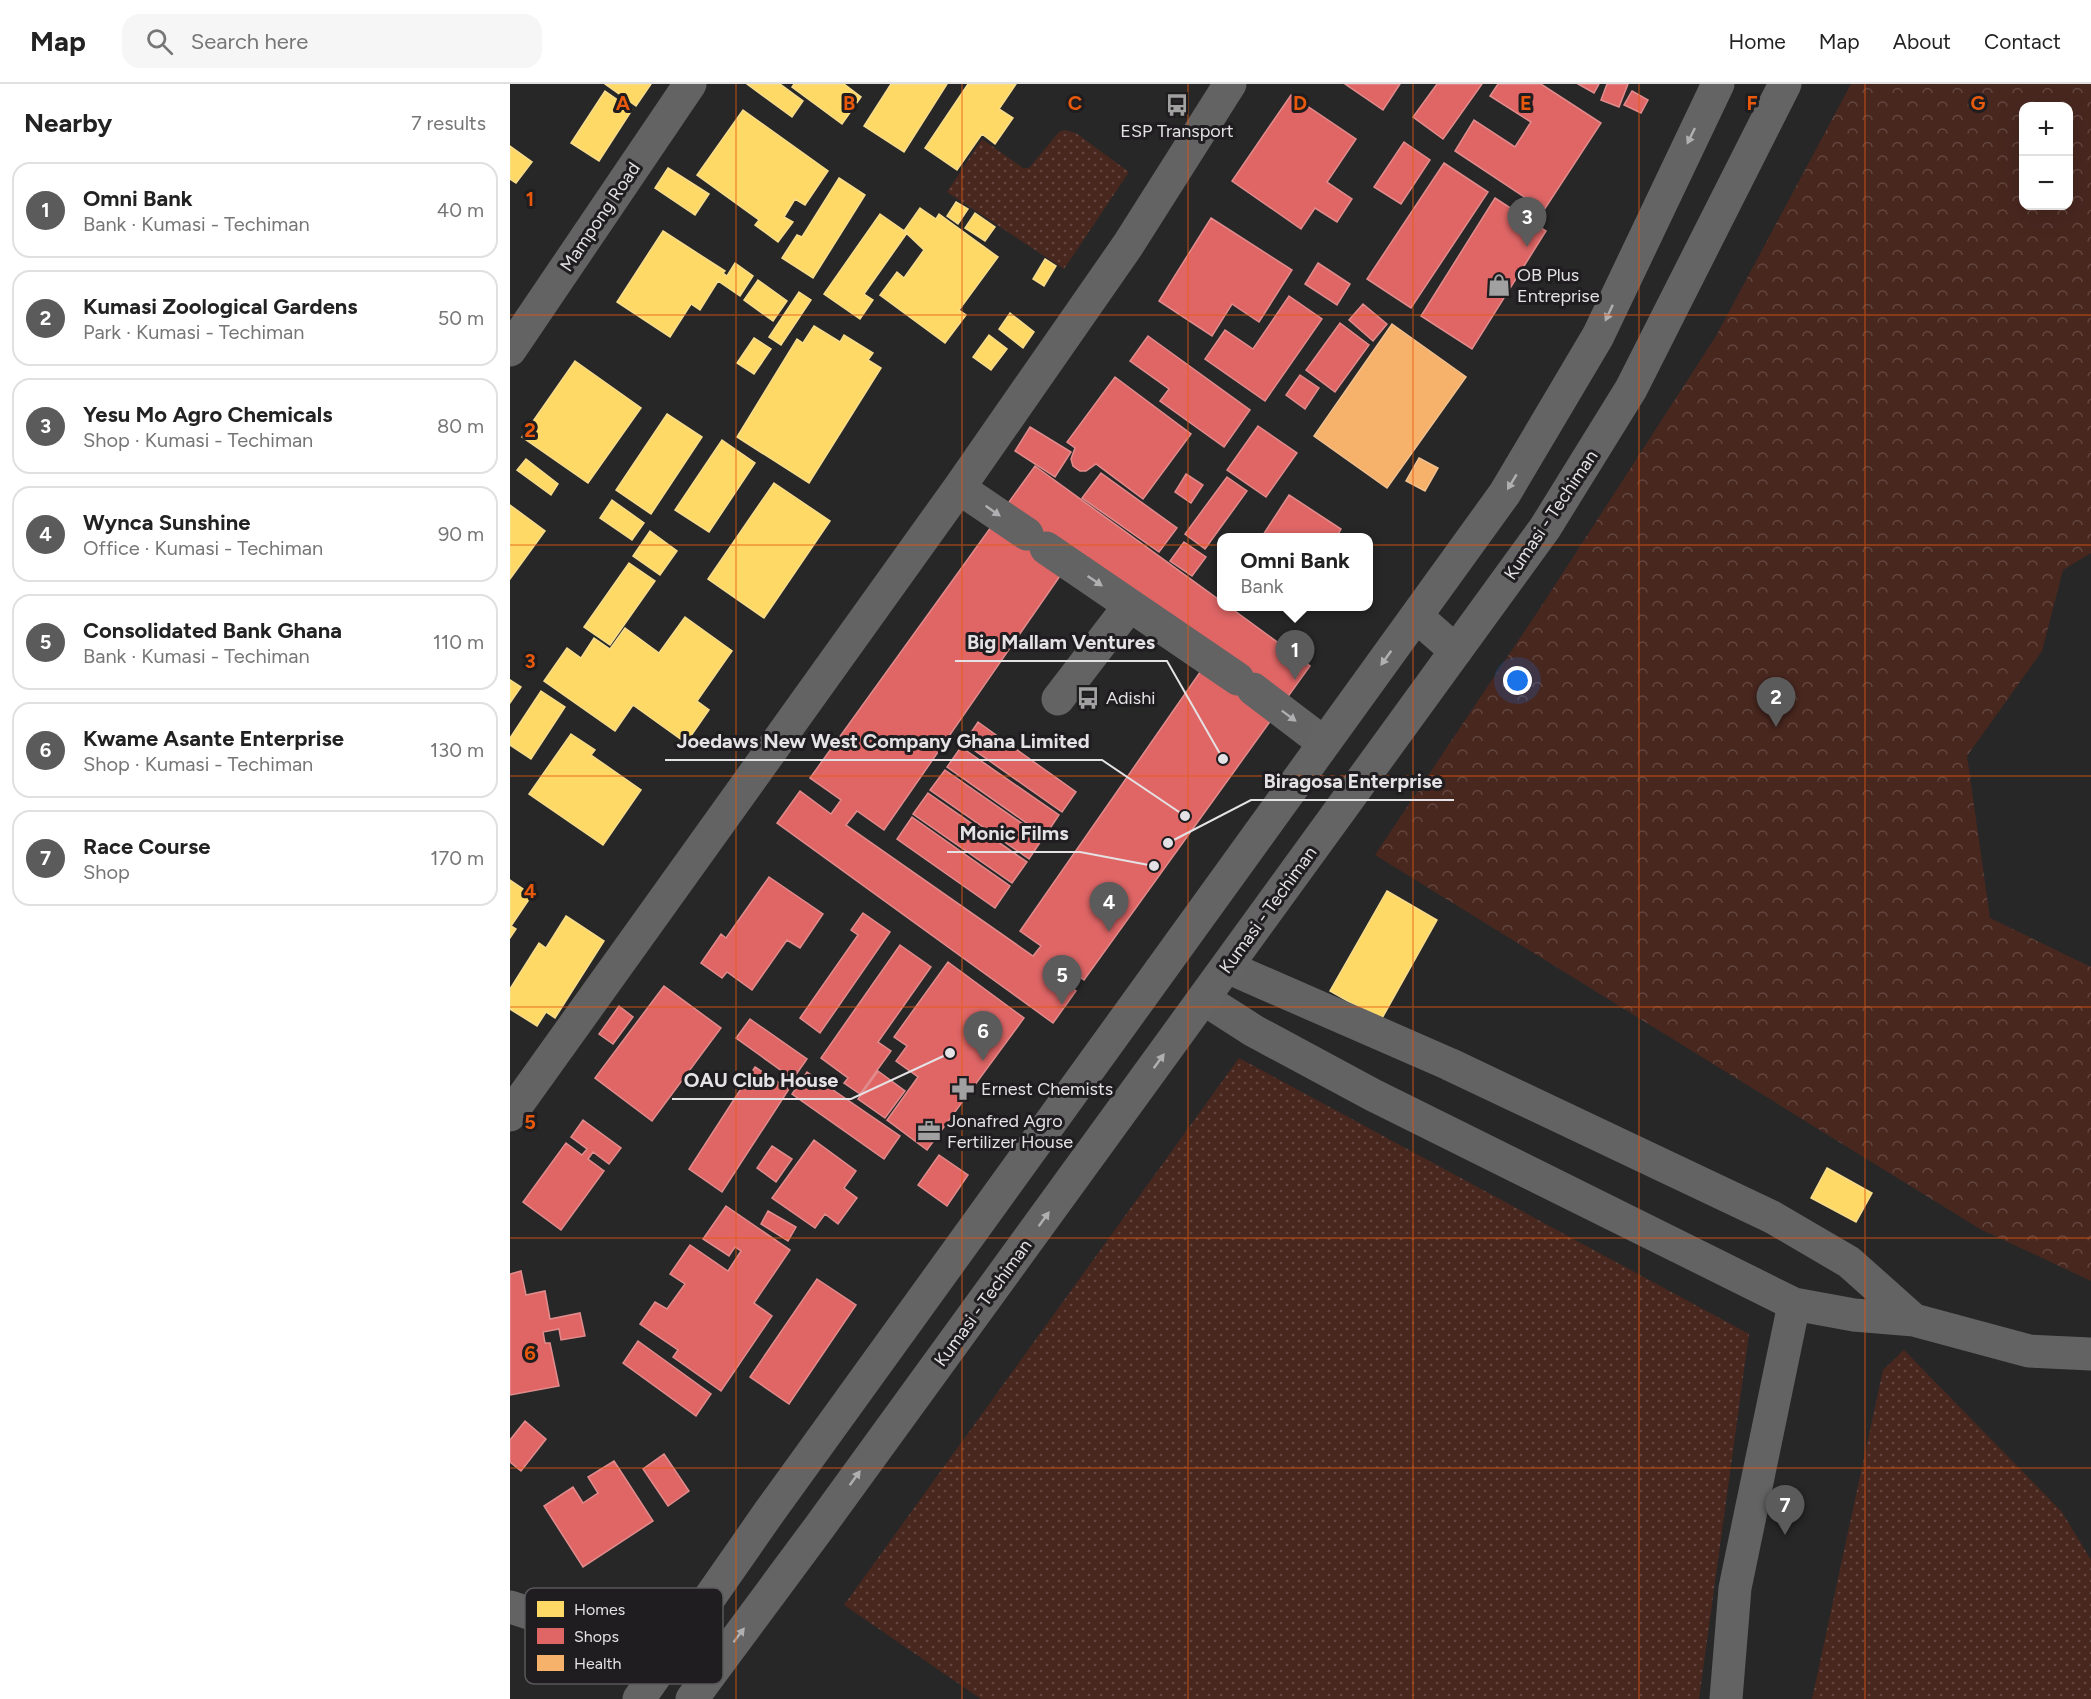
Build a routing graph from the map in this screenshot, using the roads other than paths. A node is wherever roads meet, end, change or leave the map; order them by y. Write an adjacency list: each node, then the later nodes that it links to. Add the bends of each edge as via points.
1 (690, 84): 5 (street, Mampong Road)
2 (1230, 84): 6 (street, via 1128,245)
3 (1718, 84): 8 (main road, one-way to 8, via 1598,336 1556,410 1505,493)
4 (1785, 84): 9 (main road, Kumasi - Techiman, via 1632,389 1545,528)
5 (510, 350)
6 (959, 488): 7 (street, one-way to 7); 14 (street)
7 (1130, 605): 10 (street); 11 (street, one-way to 11)
8 (1416, 616): 9 (main road); 11 (main road, one-way to 11)
9 (1456, 651): 12 (main road, Kumasi - Techiman)
10 (1058, 699)
11 (1324, 743): 18 (main road)
12 (1227, 967): 13 (main road, Kumasi - Techiman); 16 (street, via 1449,1064 1772,1217 1849,1262)
13 (1204, 999): 15 (street, via 1254,1031 1373,1095); 21 (main road, Kumasi - Techiman, one-way to 13)
14 (510, 1115)
15 (1794, 1304): 16 (street); 26 (street, via 1735,1588)
16 (1914, 1320): 17 (street, via 2029,1351)
17 (2091, 1354)
18 (716, 1588)
19 (510, 1607): 20 (street)
20 (525, 1612)
21 (723, 1657)
22 (649, 1684): 24 (main road)
23 (703, 1684): 25 (main road, Kumasi - Techiman, one-way to 23)
24 (639, 1699)
25 (692, 1699)
26 (1726, 1699)

